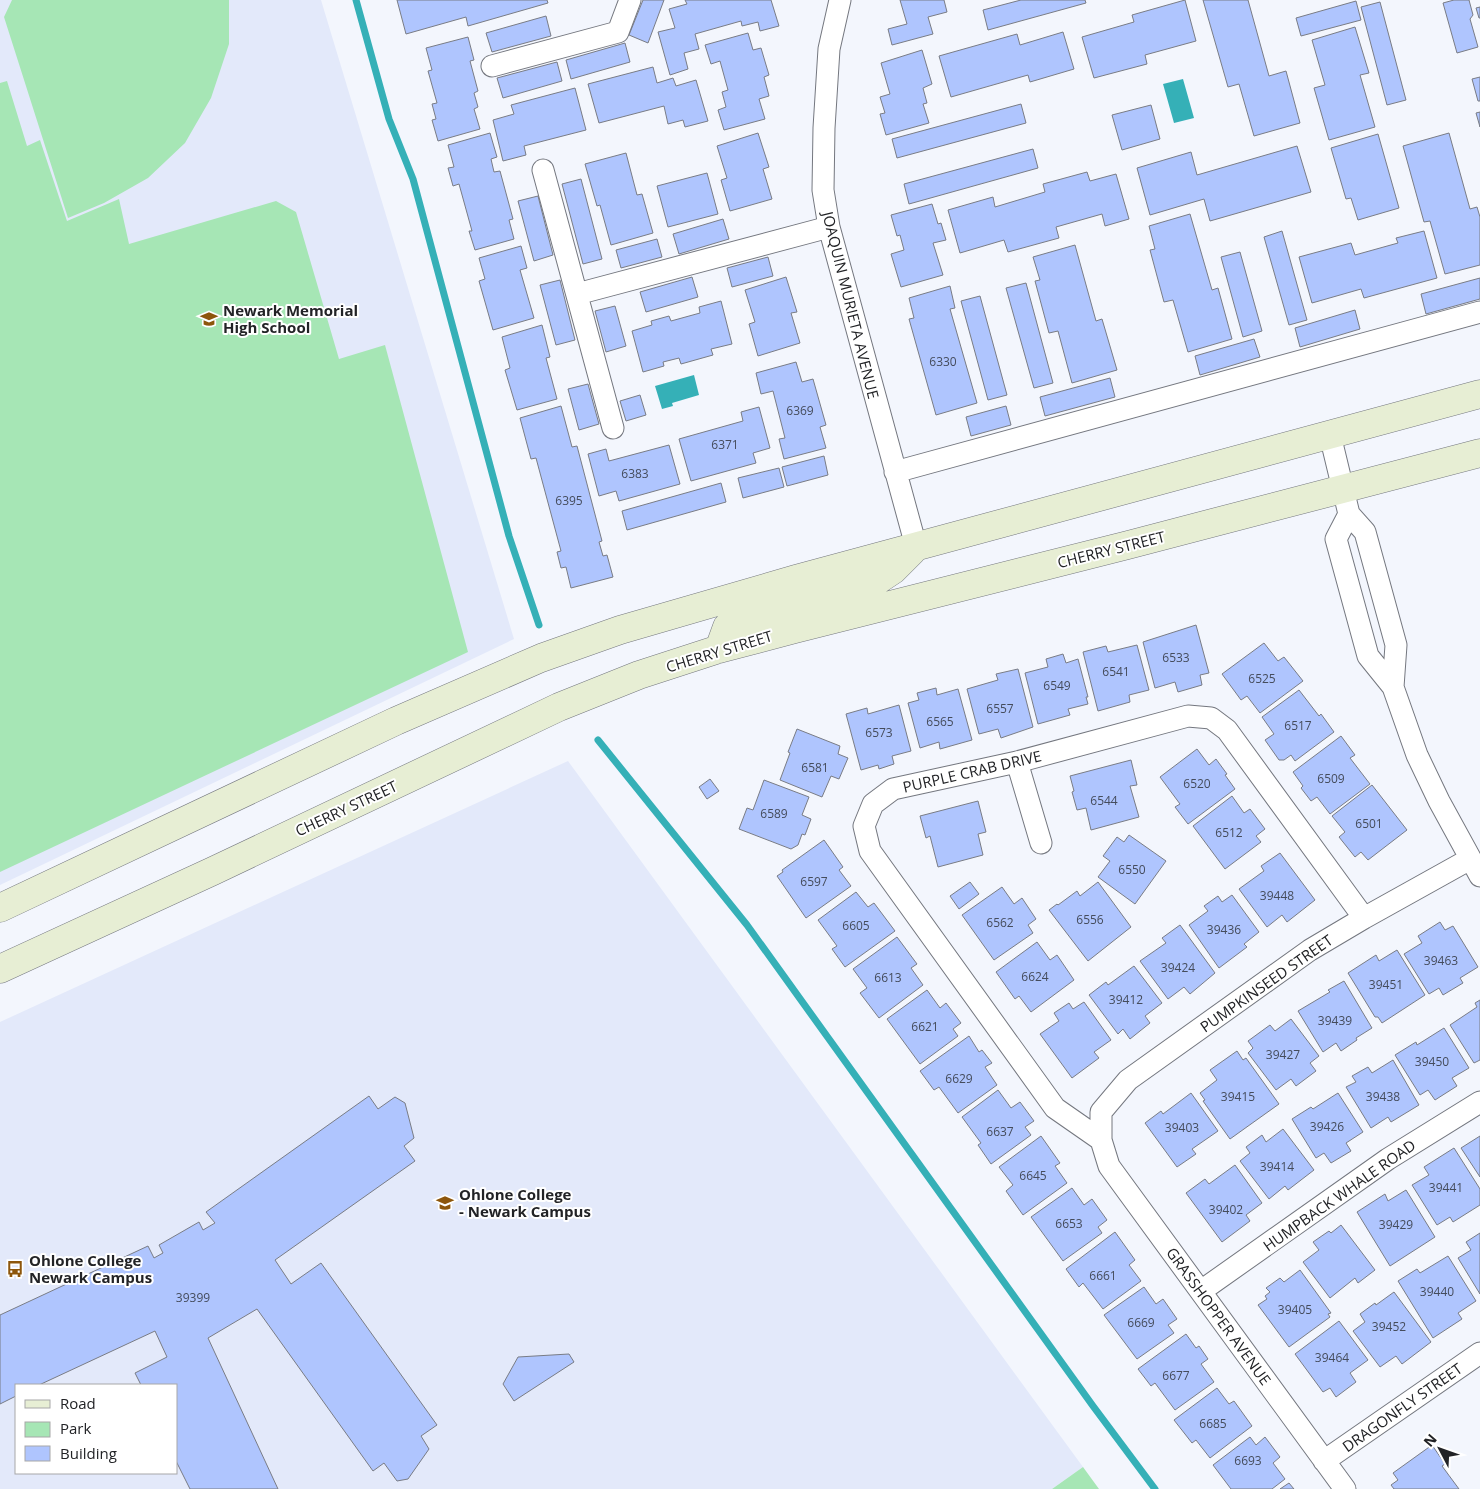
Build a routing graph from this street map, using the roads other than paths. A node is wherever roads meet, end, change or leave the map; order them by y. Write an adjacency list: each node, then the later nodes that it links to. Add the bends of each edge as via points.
1 (630, 0): 3 (street, via 618,32)
2 (840, 0): 5 (street, JOAQUIN MURIETA AVENUE, via 829,49 824,118 824,190)
3 (492, 66)
4 (543, 170): 6 (street)
5 (829, 227): 6 (street); 12 (street, JOAQUIN MURIETA AVENUE)
6 (576, 294): 9 (street)
7 (1480, 312): 12 (street)
8 (1480, 394): 10 (main road)
9 (613, 428)
10 (1330, 435): 13 (street); 14 (main road)
11 (1480, 453): 13 (main road, CHERRY STREET)
12 (895, 472): 14 (street, JOAQUIN MURIETA AVENUE)
13 (1346, 501): 15 (main road, CHERRY STREET); 16 (street, via 1365,532 1396,645); 16 (street, via 1336,540 1368,656)
14 (916, 546): 15 (main road, via 893,570 875,582 737,619 727,627); 20 (main road, via 639,624 541,658 396,721)
15 (719, 649): 22 (main road, CHERRY STREET, via 639,675 559,707)
16 (1393, 687): 19 (street, via 1417,754)
17 (1017, 762): 18 (street); 21 (street, PURPLE CRAB DRIVE, via 1188,716 1211,718 1227,730); 24 (street, PURPLE CRAB DRIVE, via 893,789 873,804 864,826 870,851 1055,1108)
18 (1041, 843)
19 (1475, 867): 21 (street, PUMPKINSEED STREET)
20 (0, 908)
21 (1364, 918): 24 (street, PUMPKINSEED STREET, via 1310,950 1128,1080 1101,1112)
22 (0, 970)
23 (1480, 1102): 25 (street, HUMPBACK WHALE ROAD, via 1388,1159)
24 (1101, 1140): 25 (street, GRASSHOPPER AVENUE, via 1109,1166)
25 (1201, 1291): 27 (street, GRASSHOPPER AVENUE)
26 (1480, 1353): 27 (street, DRAGONFLY STREET)
27 (1324, 1461): 28 (street, GRASSHOPPER AVENUE)
28 (1345, 1489)

